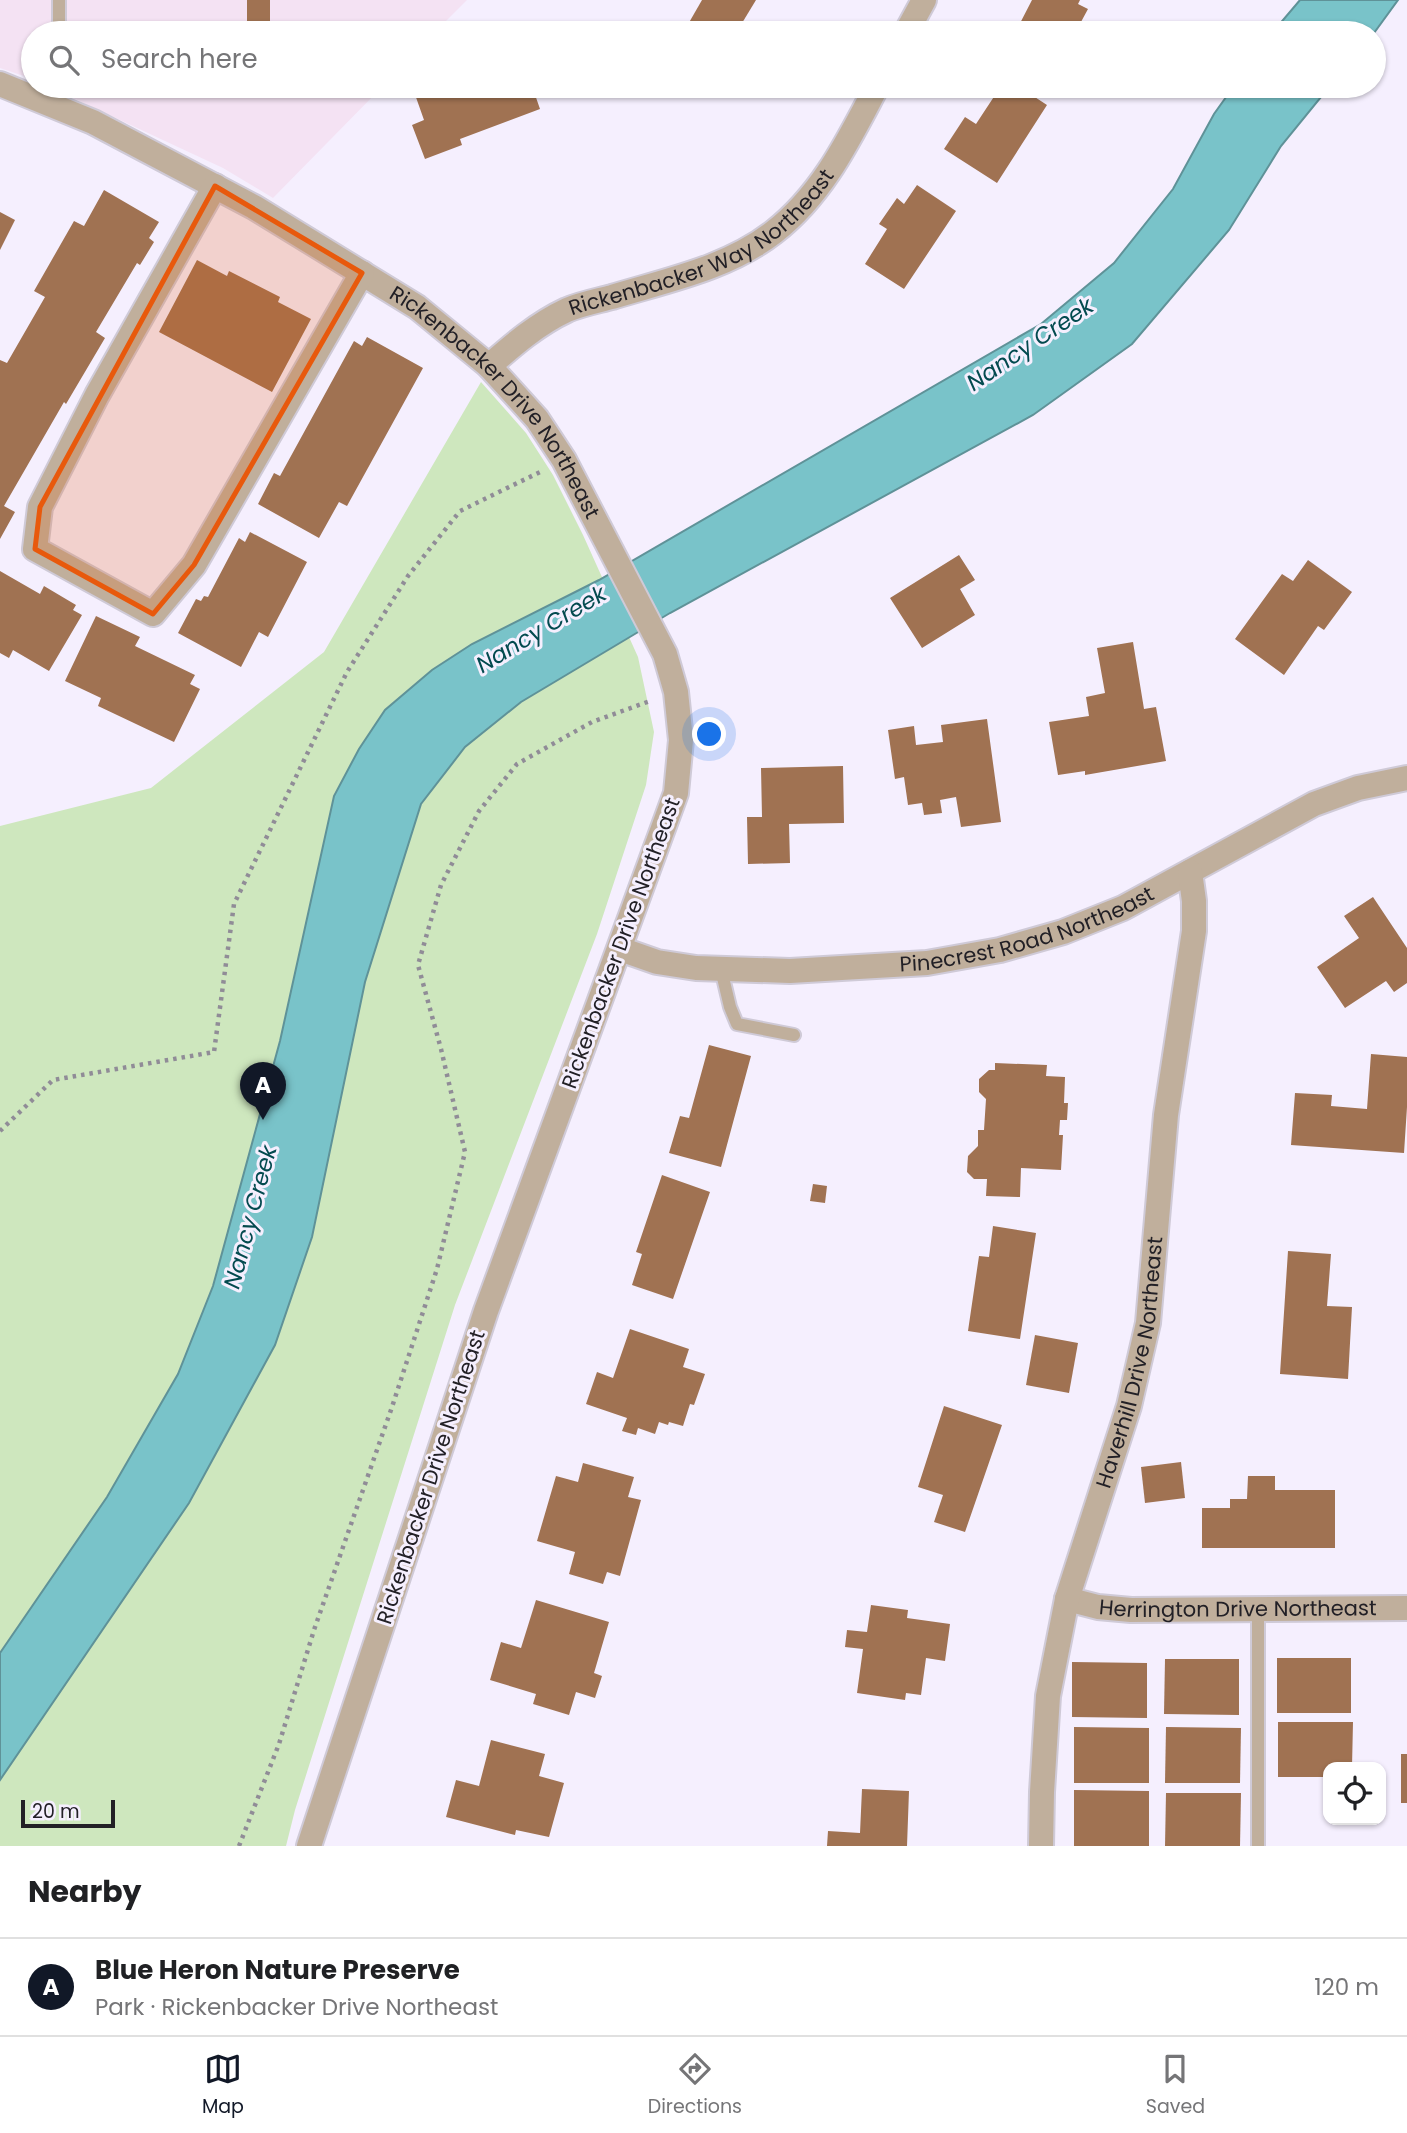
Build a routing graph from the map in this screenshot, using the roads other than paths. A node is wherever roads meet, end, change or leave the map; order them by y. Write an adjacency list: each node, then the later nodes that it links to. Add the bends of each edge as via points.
1 (59, 0): 3 (lane)
2 (924, 0): 4 (street)
3 (59, 21)
4 (913, 21)
5 (2, 88): 6 (street, Rickenbacker Drive Northeast)
6 (21, 89)
7 (46, 98): 9 (street, Rickenbacker Drive Northeast)
8 (871, 98): 11 (street, Rickenbacker Way Northeast, via 835,165 804,205 774,233 700,271 567,310 524,335)
9 (215, 186): 10 (street, Rickenbacker Drive Northeast); 10 (street, via 45,496 35,549 153,614 194,565)
10 (362, 273): 11 (street, Rickenbacker Drive Northeast, via 418,307)
11 (489, 366): 14 (street, Rickenbacker Drive Northeast, via 537,419 564,460 665,653 676,692 681,740 676,793)
12 (1407, 778): 13 (street, Pinecrest Road Northeast, via 1358,788 1314,804)
13 (1190, 872): 15 (street, Pinecrest Road Northeast, via 1063,933 1000,950 927,964 790,971); 17 (street, Haverhill Drive Northeast, via 1194,931 1166,1115 1148,1323 1129,1406)
14 (620, 949): 15 (street, Pinecrest Road Northeast, via 657,962); 20 (street, Rickenbacker Drive Northeast, via 486,1311)
15 (721, 969): 16 (lane, via 737,1024)
16 (793, 1035)
17 (1068, 1599): 19 (street, Herrington Drive Northeast, via 1130,1610); 21 (street, Haverhill Drive Northeast, via 1048,1696)
18 (1407, 1608): 19 (street, Herrington Drive Northeast)
19 (1258, 1609): 22 (lane)
20 (309, 1846)
21 (1041, 1846)
22 (1258, 1846)

